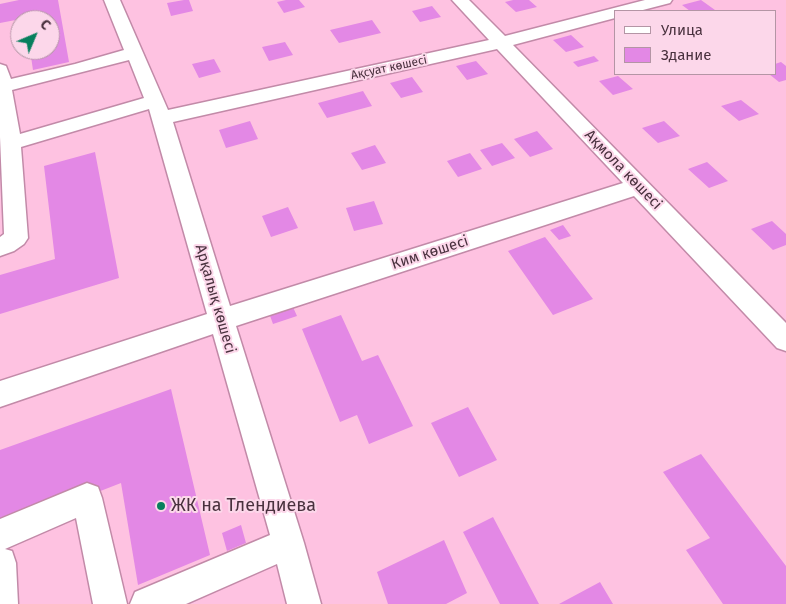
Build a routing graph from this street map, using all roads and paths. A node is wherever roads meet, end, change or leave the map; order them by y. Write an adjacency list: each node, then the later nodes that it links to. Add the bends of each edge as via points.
1 (460, 0): 6 (street, Ақмола көшесі)
2 (664, 0): 4 (street)
3 (117, 2): 7 (street, Арқалық көшесі)
4 (625, 10)
5 (614, 13): 6 (street, Ақсуат көшесі)
6 (500, 43): 9 (street, Ақсуат көшесі); 12 (street, Ақмола көшесі)
7 (134, 52): 8 (street, via 79,69); 9 (street, Арқалық көшесі)
8 (1, 79): 10 (street)
9 (158, 110): 11 (street, Ақсуат көшесі); 14 (street, Арқалық көшесі)
10 (3, 112): 11 (street)
11 (11, 142): 13 (street, via 16,238)
12 (639, 186): 14 (street, Ким көшесі); 15 (street, Ақмола көшесі)
13 (0, 247)
14 (221, 320): 16 (street, Ким көшесі); 18 (street, Арқалық көшесі)
15 (786, 340)
16 (0, 394)
17 (0, 535): 21 (street, via 87,498)
18 (288, 542): 22 (street); 23 (street, Арқалық көшесі)
19 (0, 563): 20 (street)
20 (1, 604)
21 (110, 604)
22 (147, 604)
23 (304, 604)

